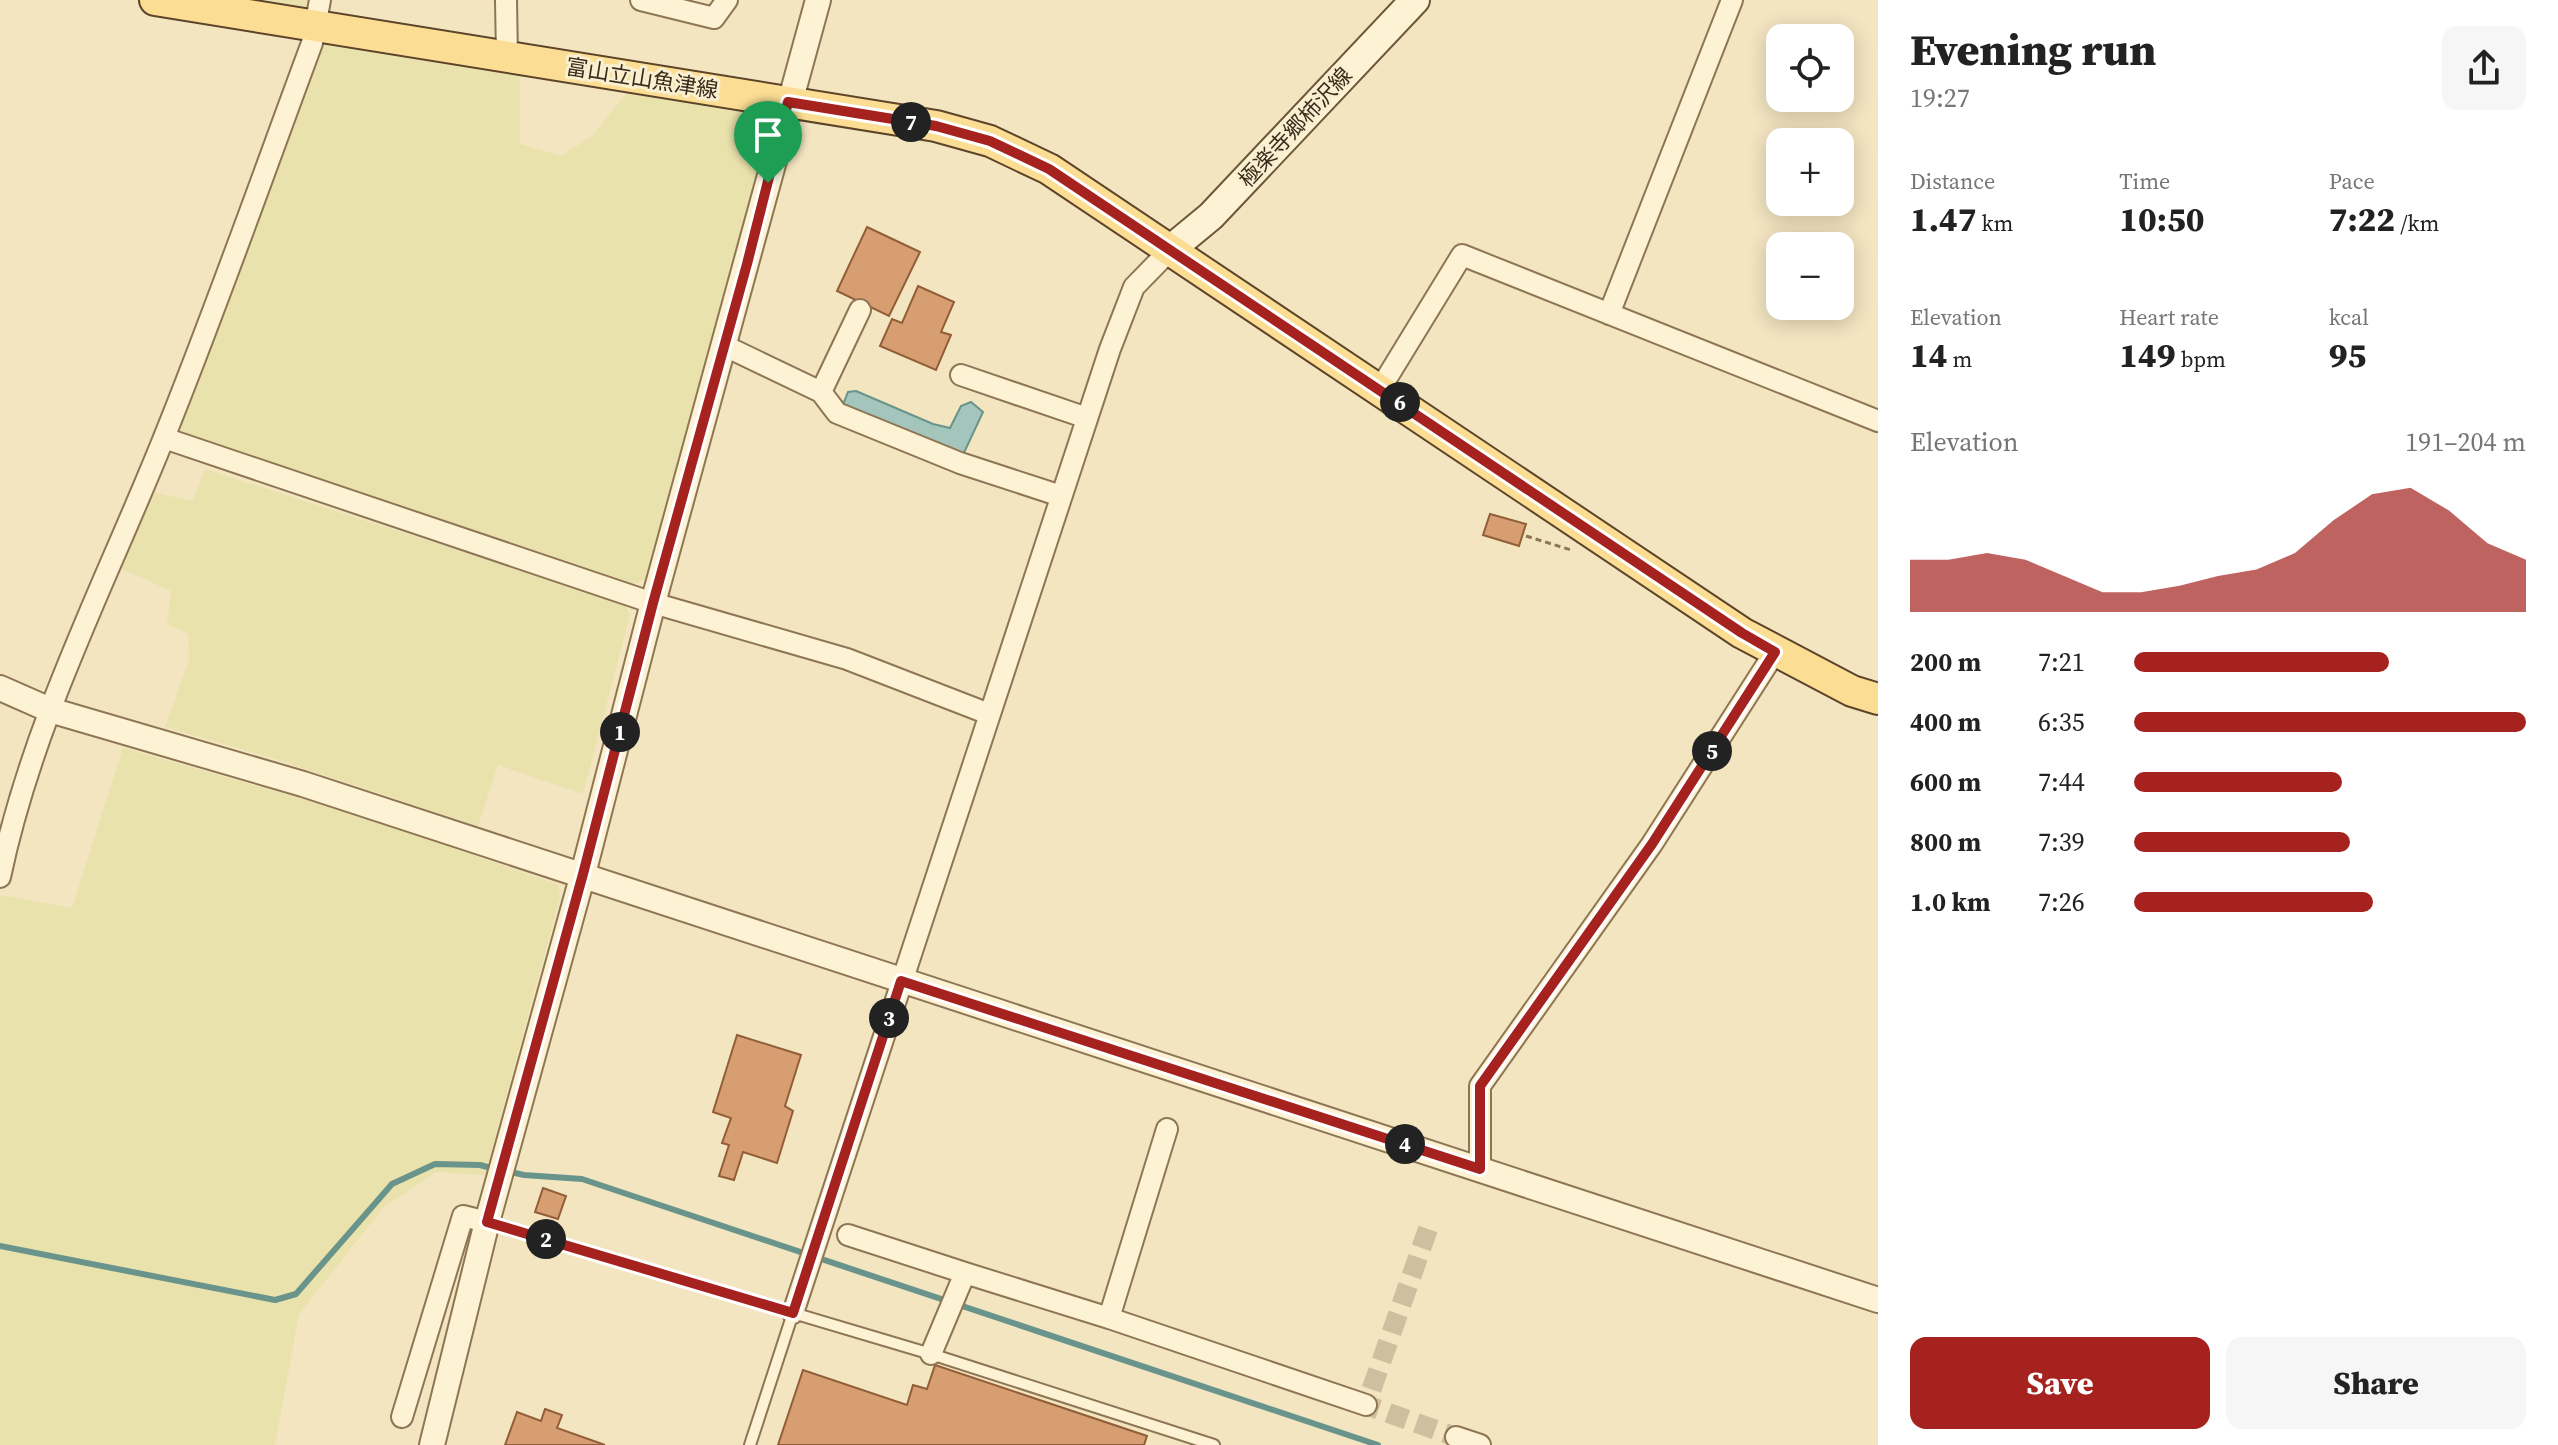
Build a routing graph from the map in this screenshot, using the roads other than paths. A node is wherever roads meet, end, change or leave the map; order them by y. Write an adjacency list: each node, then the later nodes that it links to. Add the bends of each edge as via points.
1 (155, 0): 8 (main road, 富山立山魚津線)
2 (506, 0): 9 (street)
3 (641, 0): 4 (street, via 714,18)
4 (727, 0)
5 (818, 0): 10 (street)
6 (1415, 0): 11 (main road, 極楽寺郷柿沢線, via 1211,216)
7 (1732, 0): 13 (street)
8 (318, 13): 9 (main road, 富山立山魚津線); 20 (street, via 312,43)
9 (507, 57): 10 (main road, 富山立山魚津線)
10 (788, 102): 11 (main road, 富山立山魚津線, via 936,126 990,141 1049,169); 14 (street)
11 (1171, 249): 16 (main road, 富山立山魚津線); 18 (street, via 1134,287)
12 (860, 310): 17 (street)
13 (1609, 314): 16 (street, via 1462,255); 19 (street)
14 (725, 346): 17 (street); 22 (street)
15 (961, 375): 18 (street)
16 (1380, 389): 23 (main road, 富山立山魚津線)
17 (821, 392): 21 (street, via 837,413 960,463)
18 (1087, 418): 21 (street)
19 (1878, 421)
20 (164, 438): 22 (street); 26 (street)
21 (1061, 496): 27 (street)
22 (653, 603): 27 (street, via 847,659); 28 (street)
23 (1775, 652): 25 (main road, 富山立山魚津線); 32 (street, via 1652,844 1480,1086)
24 (0, 688): 26 (street)
25 (1878, 699)
26 (50, 710): 28 (street); 29 (street, via 12,822)
27 (989, 714): 30 (street)
28 (583, 874): 30 (street); 33 (street)
29 (0, 877)
30 (901, 981): 32 (street); 37 (street)
31 (1167, 1129): 38 (street)
32 (1480, 1169): 36 (street)
33 (487, 1222): 37 (lane); 41 (street, via 463,1216); 43 (street)
34 (848, 1235): 35 (street)
35 (965, 1273): 38 (street); 39 (street)
36 (1878, 1300)
37 (793, 1313): 39 (lane); 44 (lane)
38 (1109, 1318): 40 (street)
39 (931, 1354): 45 (lane)
40 (1366, 1405)
41 (402, 1417)
42 (1456, 1437): 46 (street)
43 (432, 1445)
44 (750, 1445)
45 (1214, 1445)
46 (1480, 1445)

